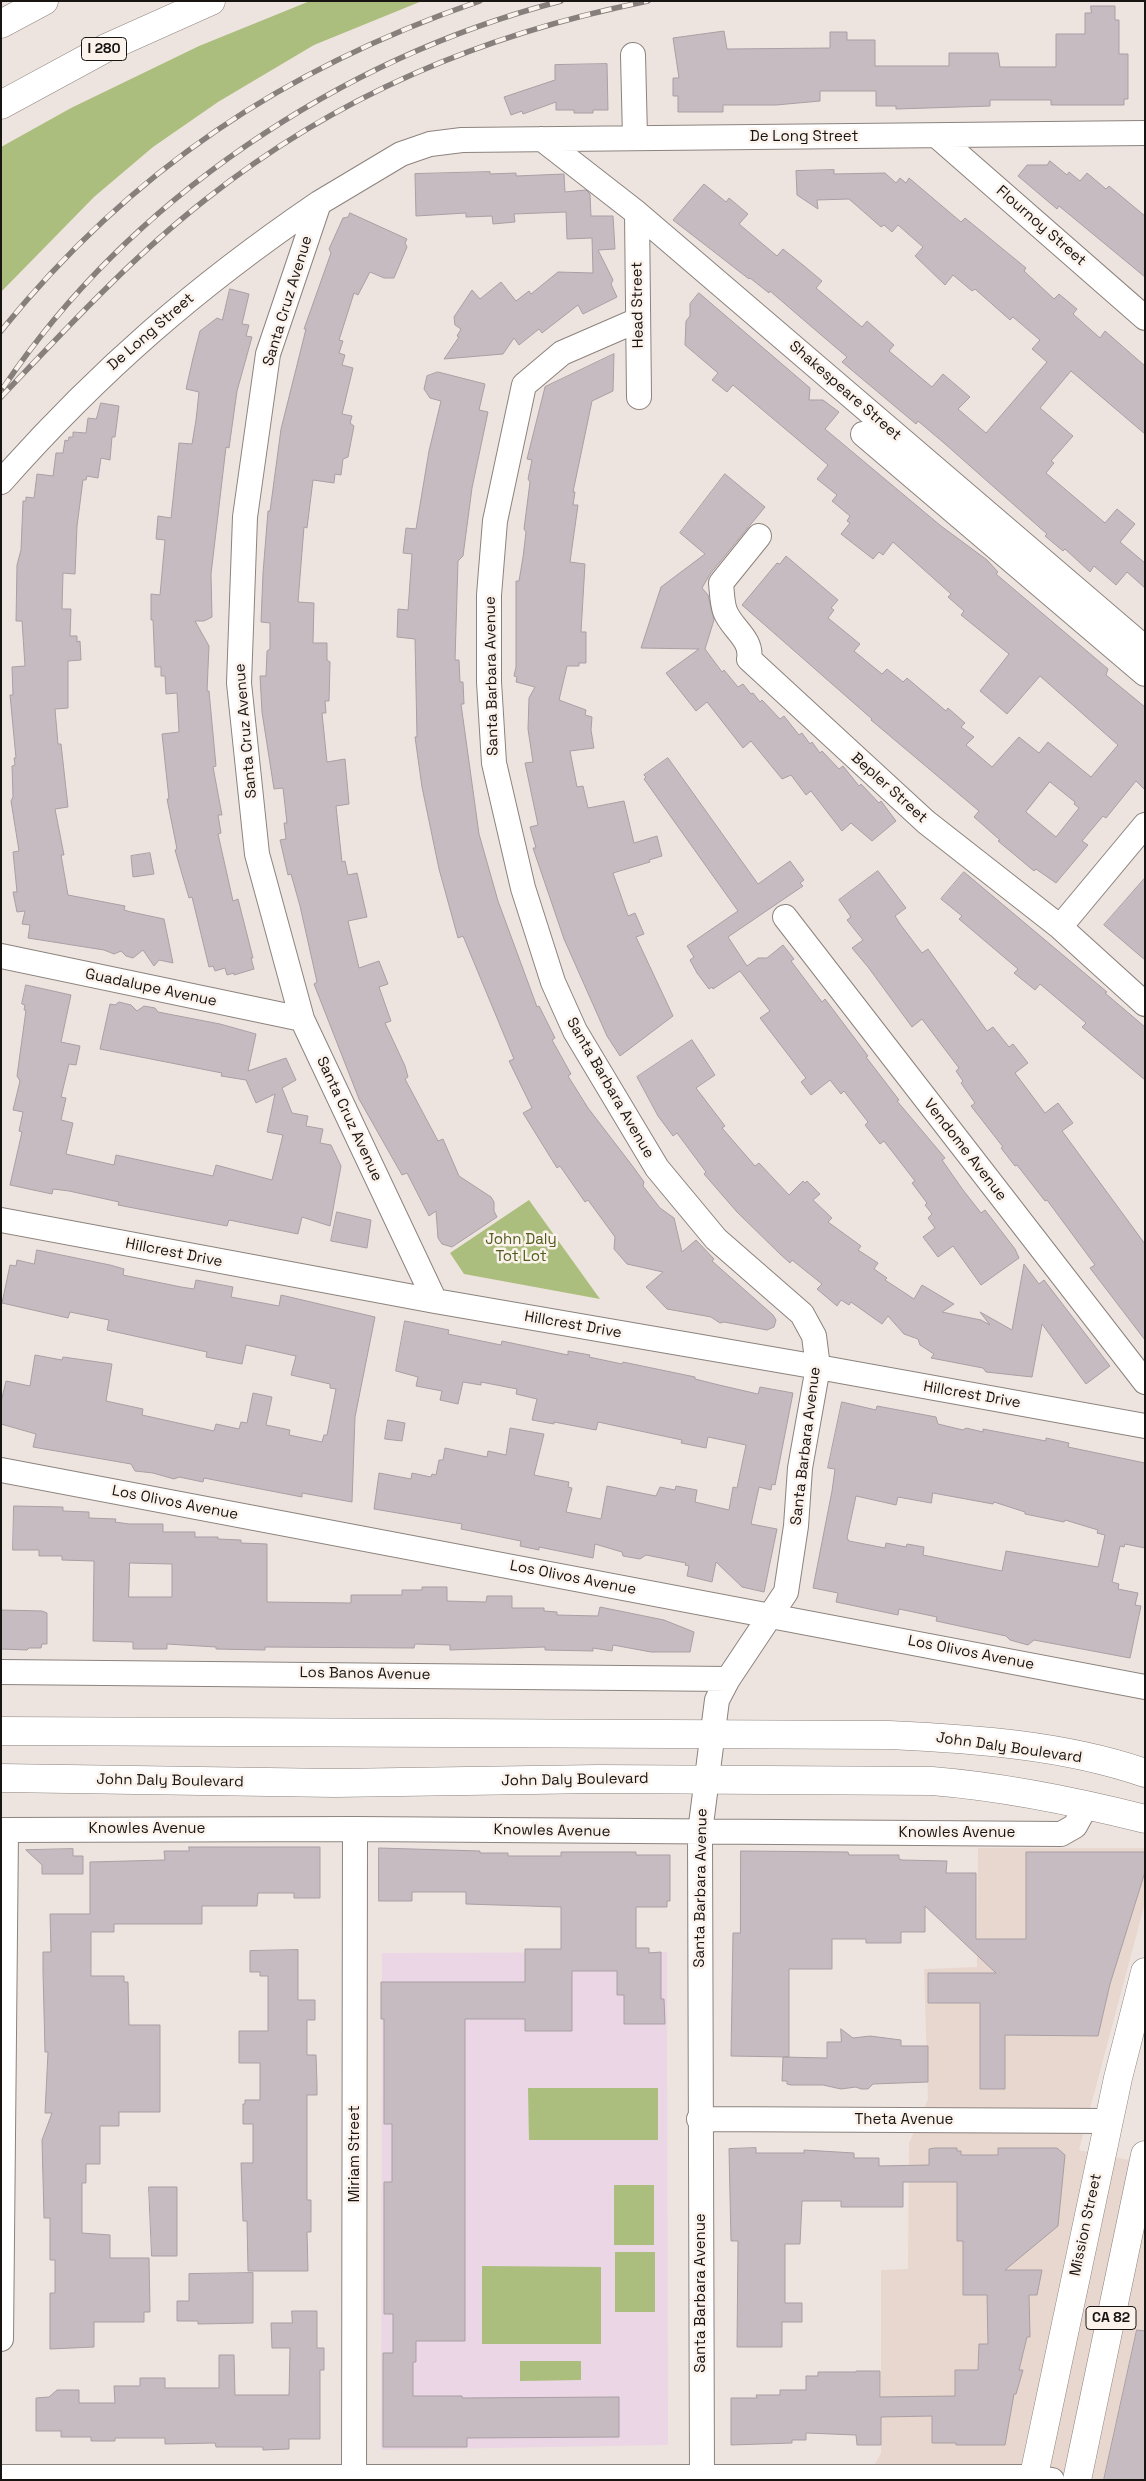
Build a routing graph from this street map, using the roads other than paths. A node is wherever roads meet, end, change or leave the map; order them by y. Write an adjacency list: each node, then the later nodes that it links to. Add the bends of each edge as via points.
1 (44, 1): 3 (main road)
2 (211, 1): 5 (main road, I 280, via 106,48)
3 (1, 24)
4 (633, 56): 8 (street)
5 (1, 105)
6 (1145, 133): 7 (street, De Long Street)
7 (937, 136): 8 (street, De Long Street); 12 (street, Flournoy Street)
8 (635, 138): 9 (street, De Long Street)
9 (542, 139): 10 (street, De Long Street, via 462,140 430,144 401,154); 11 (street, Shakespeare Street)
10 (320, 203): 16 (street, De Long Street, via 259,244 148,333 85,391); 25 (street, Santa Cruz Avenue, via 268,354 245,517 239,683 257,854)
11 (637, 213): 13 (street, Head Street); 18 (street, Shakespeare Street)
12 (1145, 318)
13 (638, 320): 14 (street, Head Street); 28 (street, Santa Barbara Avenue, via 562,353 524,385 494,530 489,595 494,764 523,888 553,982 575,1031 656,1168 716,1239 802,1314 814,1336)
14 (639, 397)
15 (863, 434): 19 (street, Shakespeare Street)
16 (1, 482)
17 (759, 536): 22 (street, Bepler Street, via 721,584 725,611 747,642 751,651 749,659 926,822)
18 (1145, 648)
19 (1145, 674)
20 (1145, 825): 22 (street)
21 (785, 917): 29 (street, Vendome Avenue)
22 (1060, 927): 24 (street, Bepler Street)
23 (1, 956): 25 (street, Guadalupe Avenue)
24 (1145, 1004)
25 (302, 1019): 27 (street, Santa Cruz Avenue)
26 (1, 1220): 27 (street, Hillcrest Drive)
27 (435, 1301): 28 (street, Hillcrest Drive)
28 (818, 1367): 30 (street, Hillcrest Drive); 32 (street, Santa Barbara Avenue, via 800,1468 796,1526 786,1592)
29 (1145, 1382)
30 (1145, 1426)
31 (1, 1470): 32 (street, Los Olivos Avenue)
32 (772, 1616): 34 (street, Santa Barbara Avenue); 35 (street, Los Olivos Avenue)
33 (1, 1672): 34 (street, Los Banos Avenue)
34 (728, 1679): 37 (street, Santa Barbara Avenue, via 717,1700)
35 (1145, 1686)
36 (1, 1731): 37 (main road, John Daly Boulevard)
37 (711, 1733): 38 (main road, John Daly Boulevard, via 888,1735 987,1742 1082,1757); 40 (street, Santa Barbara Avenue)
38 (1145, 1773)
39 (1, 1778): 40 (main road, John Daly Boulevard, via 335,1783)
40 (706, 1780): 41 (main road, John Daly Boulevard, via 932,1781 982,1785); 45 (street, Santa Barbara Avenue)
41 (1087, 1804): 42 (main road, John Daly Boulevard); 45 (street, Knowles Avenue, via 1076,1826 1061,1834)
42 (1145, 1819)
43 (355, 1829): 44 (street, Knowles Avenue); 45 (street, Knowles Avenue); 52 (street, Miriam Street)
44 (4, 1830): 50 (street)
45 (700, 1832): 47 (street, Santa Barbara Avenue)
46 (1145, 1972): 48 (main road, Mission Street / CA 82, via 1125,2043)
47 (699, 2119): 48 (street, Theta Avenue); 53 (street, Santa Barbara Avenue)
48 (1109, 2120): 54 (main road, Mission Street / CA 82)
49 (1145, 2155): 55 (main road, CA 82)
50 (1, 2339)
51 (1, 2477): 52 (street)
52 (354, 2478): 53 (street)
53 (702, 2478): 54 (street)
54 (1039, 2479)
55 (1077, 2480)

